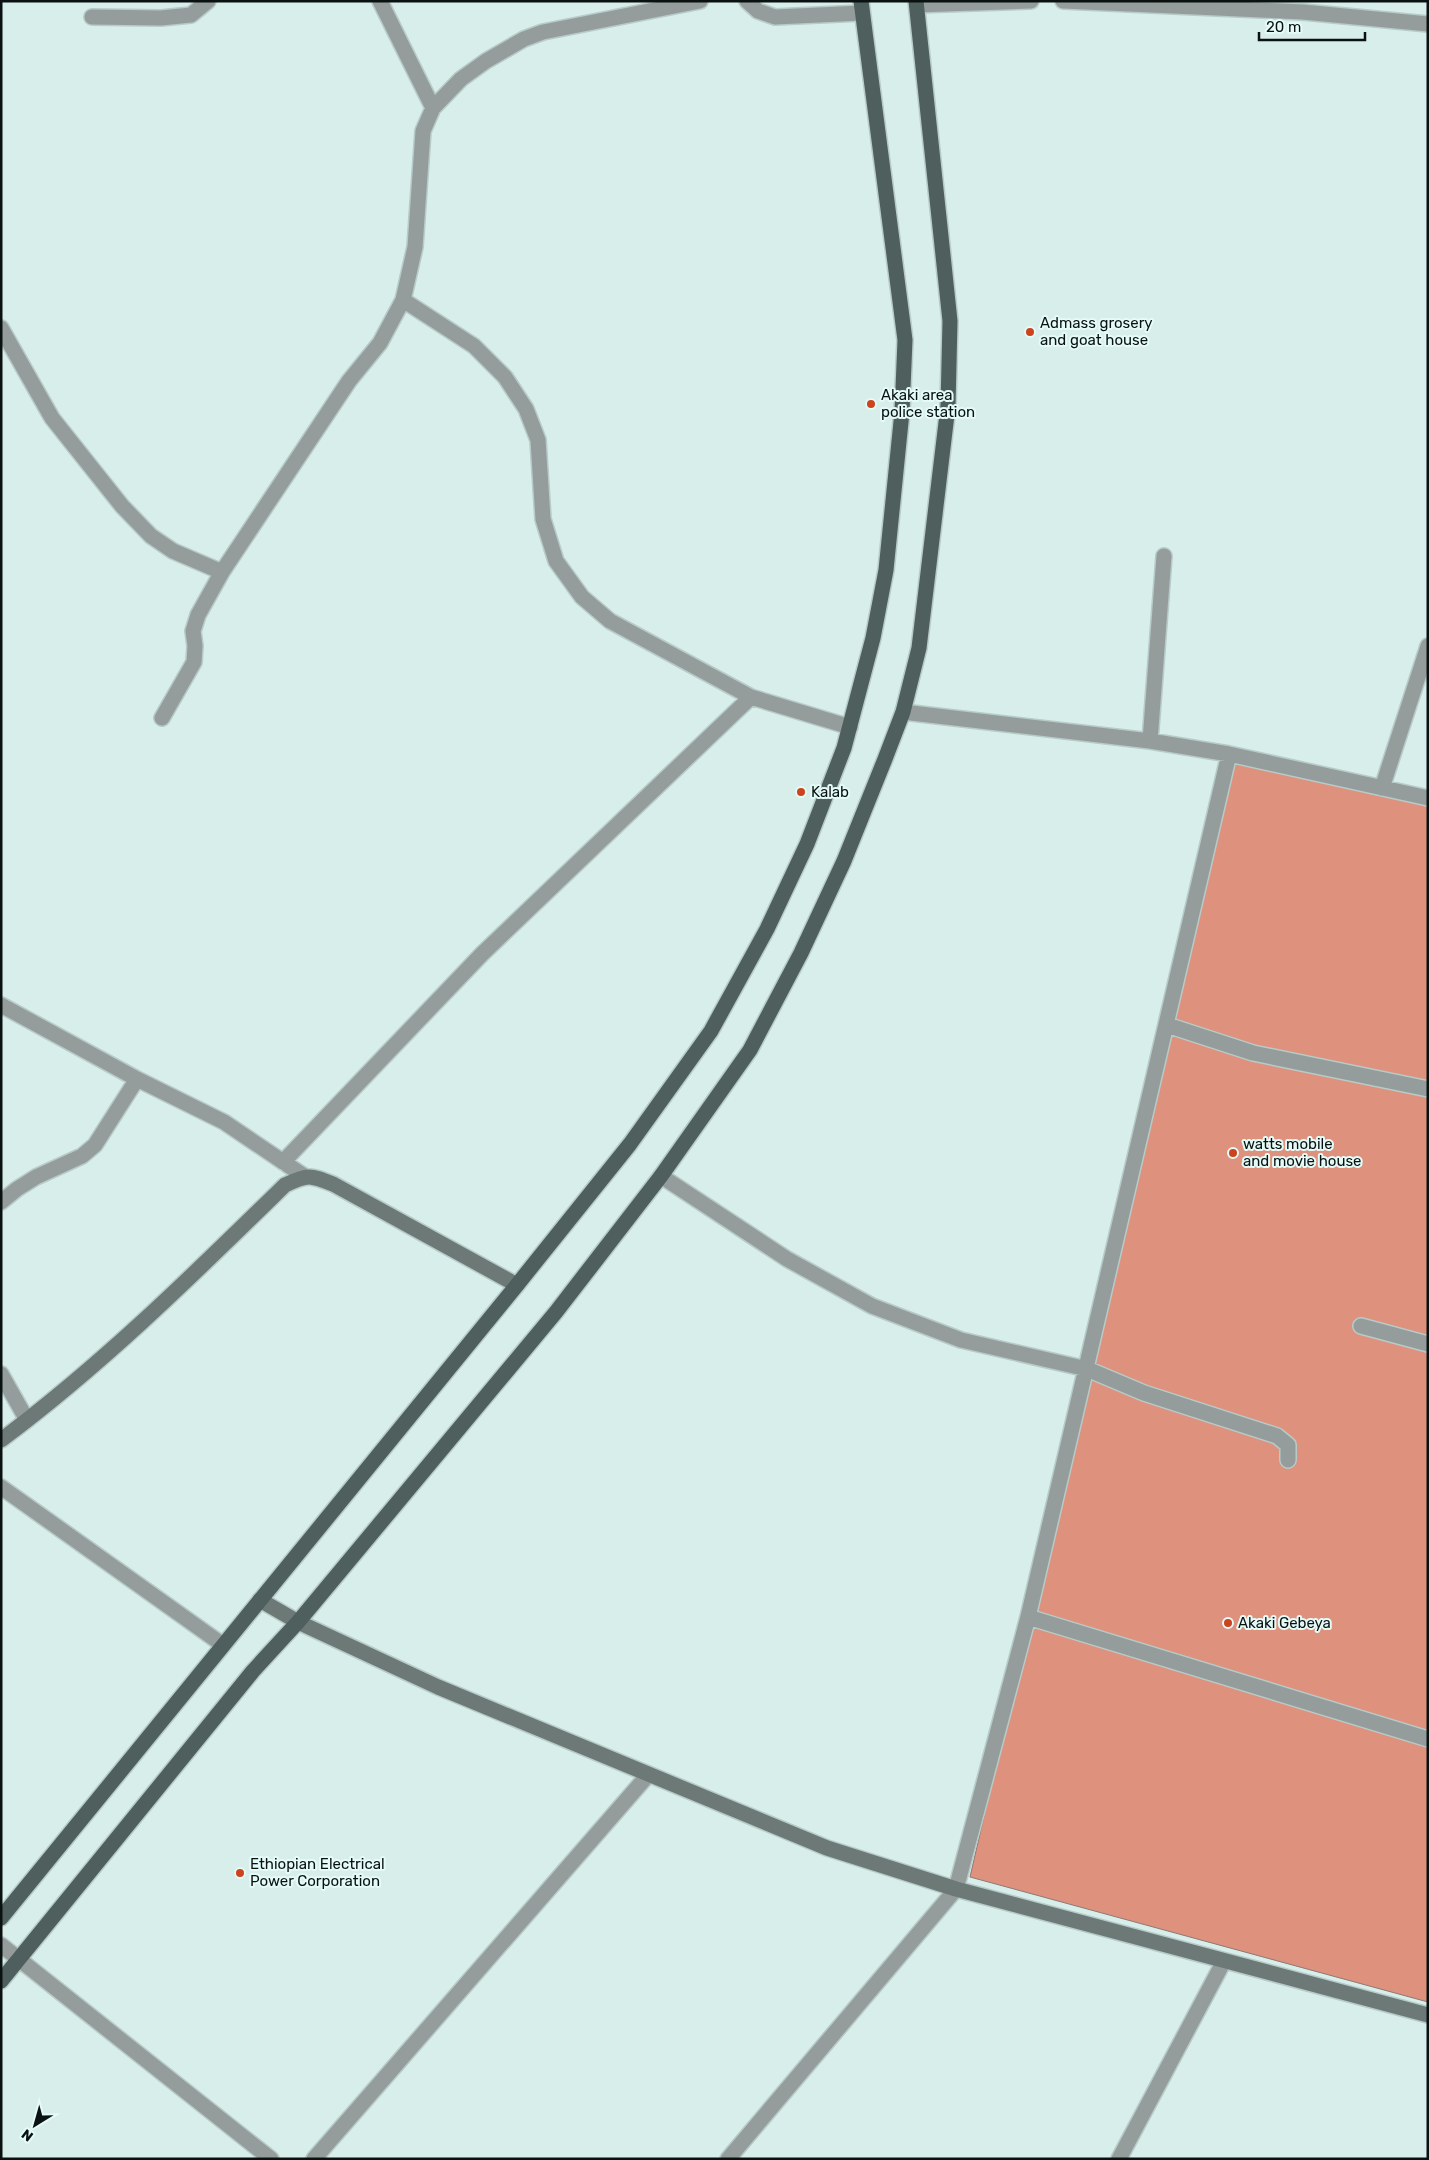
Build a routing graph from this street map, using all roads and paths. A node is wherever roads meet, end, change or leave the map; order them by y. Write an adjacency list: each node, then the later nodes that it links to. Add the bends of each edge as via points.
1 (208, 1): 9 (street, via 191,15)
2 (380, 1): 11 (street)
3 (700, 1): 11 (street, via 543,32 524,39 486,60 461,79)
4 (748, 1): 8 (street, via 758,11 775,17)
5 (1031, 1): 7 (street)
6 (1064, 1): 10 (street, via 1303,12)
7 (917, 3): 18 (main road, via 950,321 948,406 928,579 919,648)
8 (861, 7): 20 (main road, via 905,340 902,412 886,570 873,638)
9 (92, 17)
10 (1428, 24)
11 (433, 108): 12 (street, via 423,131 415,247)
12 (403, 300): 15 (street, via 380,343 349,381); 17 (street, via 474,346 505,377 526,409 538,440 543,519 556,561 582,597 610,621)
13 (1, 328): 15 (street, via 52,418 122,506 173,551)
14 (1164, 556): 21 (street)
15 (222, 572): 19 (street, via 198,615 193,631 194,662)
16 (1428, 646): 23 (street)
17 (751, 697): 20 (street); 29 (street, via 482,954)
18 (903, 712): 21 (street); 31 (main road, via 844,861 802,953 750,1050)
19 (162, 718)
20 (850, 727): 33 (main road, via 807,844 767,929 711,1031 630,1144)
21 (1150, 741): 22 (street)
22 (1229, 754): 23 (street); 26 (street)
23 (1382, 788): 24 (street)
24 (1428, 798)
25 (1, 1005): 27 (street)
26 (1167, 1025): 28 (street, via 1253,1053); 36 (street)
27 (137, 1079): 29 (street, via 224,1122); 32 (street, via 95,1145 82,1156 36,1177)
28 (1428, 1089)
29 (283, 1162): 30 (street)
30 (304, 1176): 33 (street, via 333,1184); 38 (street, via 285,1186 149,1317)
31 (661, 1176): 36 (street, via 787,1259 872,1306 960,1340); 44 (main road, via 556,1312)
32 (1, 1202)
33 (517, 1285): 42 (main road)
34 (1361, 1326): 35 (street)
35 (1428, 1344)
36 (1087, 1368): 40 (street, via 1144,1393 1277,1436 1288,1446); 43 (street)
37 (1, 1374): 38 (street)
38 (27, 1420): 39 (street)
39 (1, 1440)
40 (1288, 1460)
41 (1, 1487): 45 (street)
42 (260, 1600): 44 (street); 45 (main road)
43 (1028, 1617): 46 (street); 48 (street)
44 (298, 1622): 47 (street, via 438,1687); 51 (main road, via 247,1678)
45 (223, 1645): 49 (main road)
46 (1428, 1739)
47 (648, 1775): 48 (street, via 826,1848); 56 (street)
48 (956, 1889): 52 (street); 57 (street)
49 (1, 1918)
50 (1, 1945): 51 (street)
51 (19, 1960): 53 (main road); 55 (street)
52 (1224, 1960): 54 (street); 58 (street)
53 (1, 1981)
54 (1428, 2015)
55 (270, 2159)
56 (314, 2159)
57 (728, 2159)
58 (1119, 2159)

